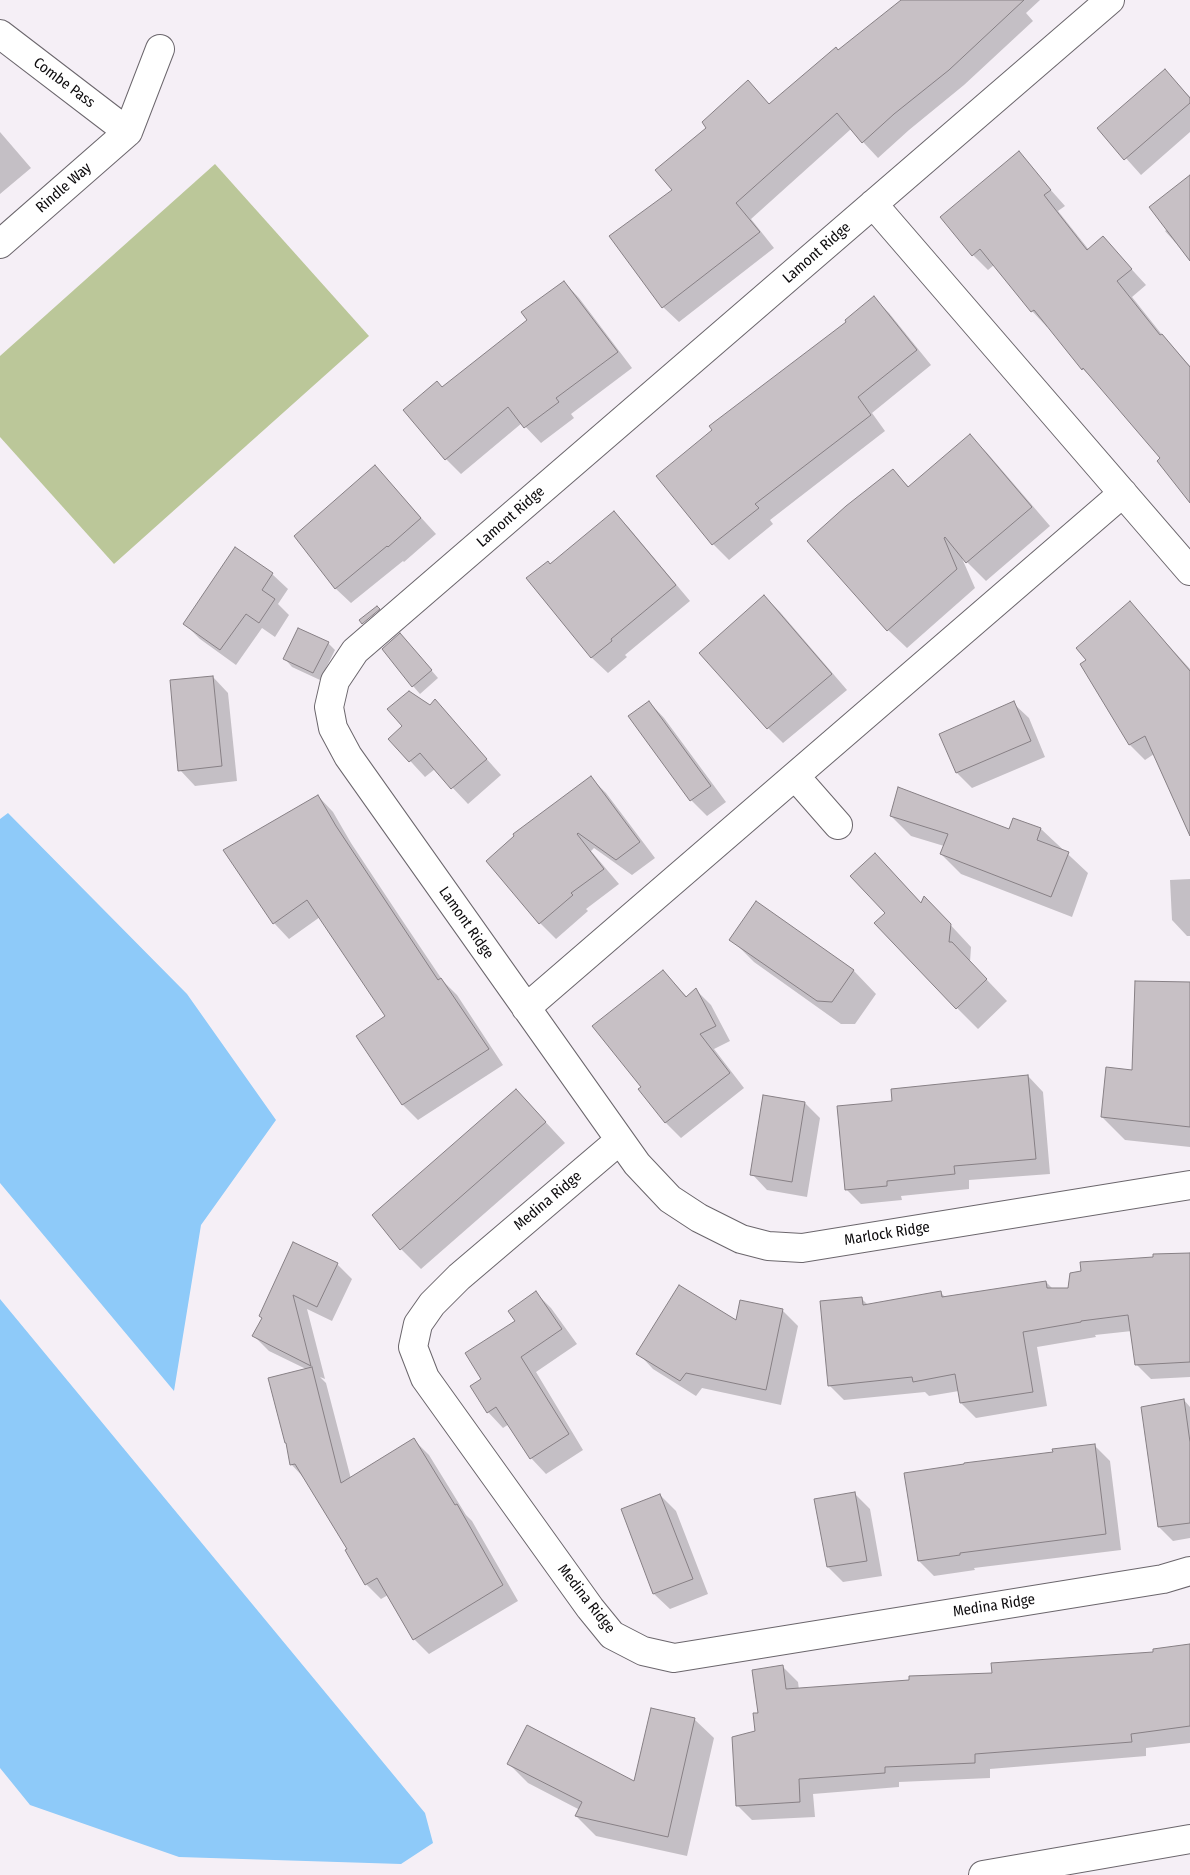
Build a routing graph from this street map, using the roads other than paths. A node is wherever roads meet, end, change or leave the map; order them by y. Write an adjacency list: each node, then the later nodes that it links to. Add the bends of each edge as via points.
1 (1110, 0): 5 (street, Lamont Ridge)
2 (0, 34): 4 (street, Combe Pass)
3 (160, 49): 4 (street)
4 (128, 132): 6 (street, Rindle Way)
5 (873, 204): 7 (street); 11 (street, Lamont Ridge, via 355,651 335,681 329,707 333,728 348,756)
6 (0, 244)
7 (1123, 493): 8 (street); 9 (street)
8 (1190, 571)
9 (795, 776): 10 (street); 11 (street)
10 (838, 825)
11 (526, 1008): 12 (street, Lamont Ridge)
12 (620, 1140): 13 (street, Marlock Ridge, via 637,1164 670,1199 741,1239 768,1246 802,1248); 14 (street, Medina Ridge, via 439,1297 418,1324 413,1347 425,1378 612,1635 643,1651 674,1658 1163,1579)
13 (1190, 1185)
14 (1190, 1571)
15 (1190, 1839): 16 (street)
16 (983, 1875)

